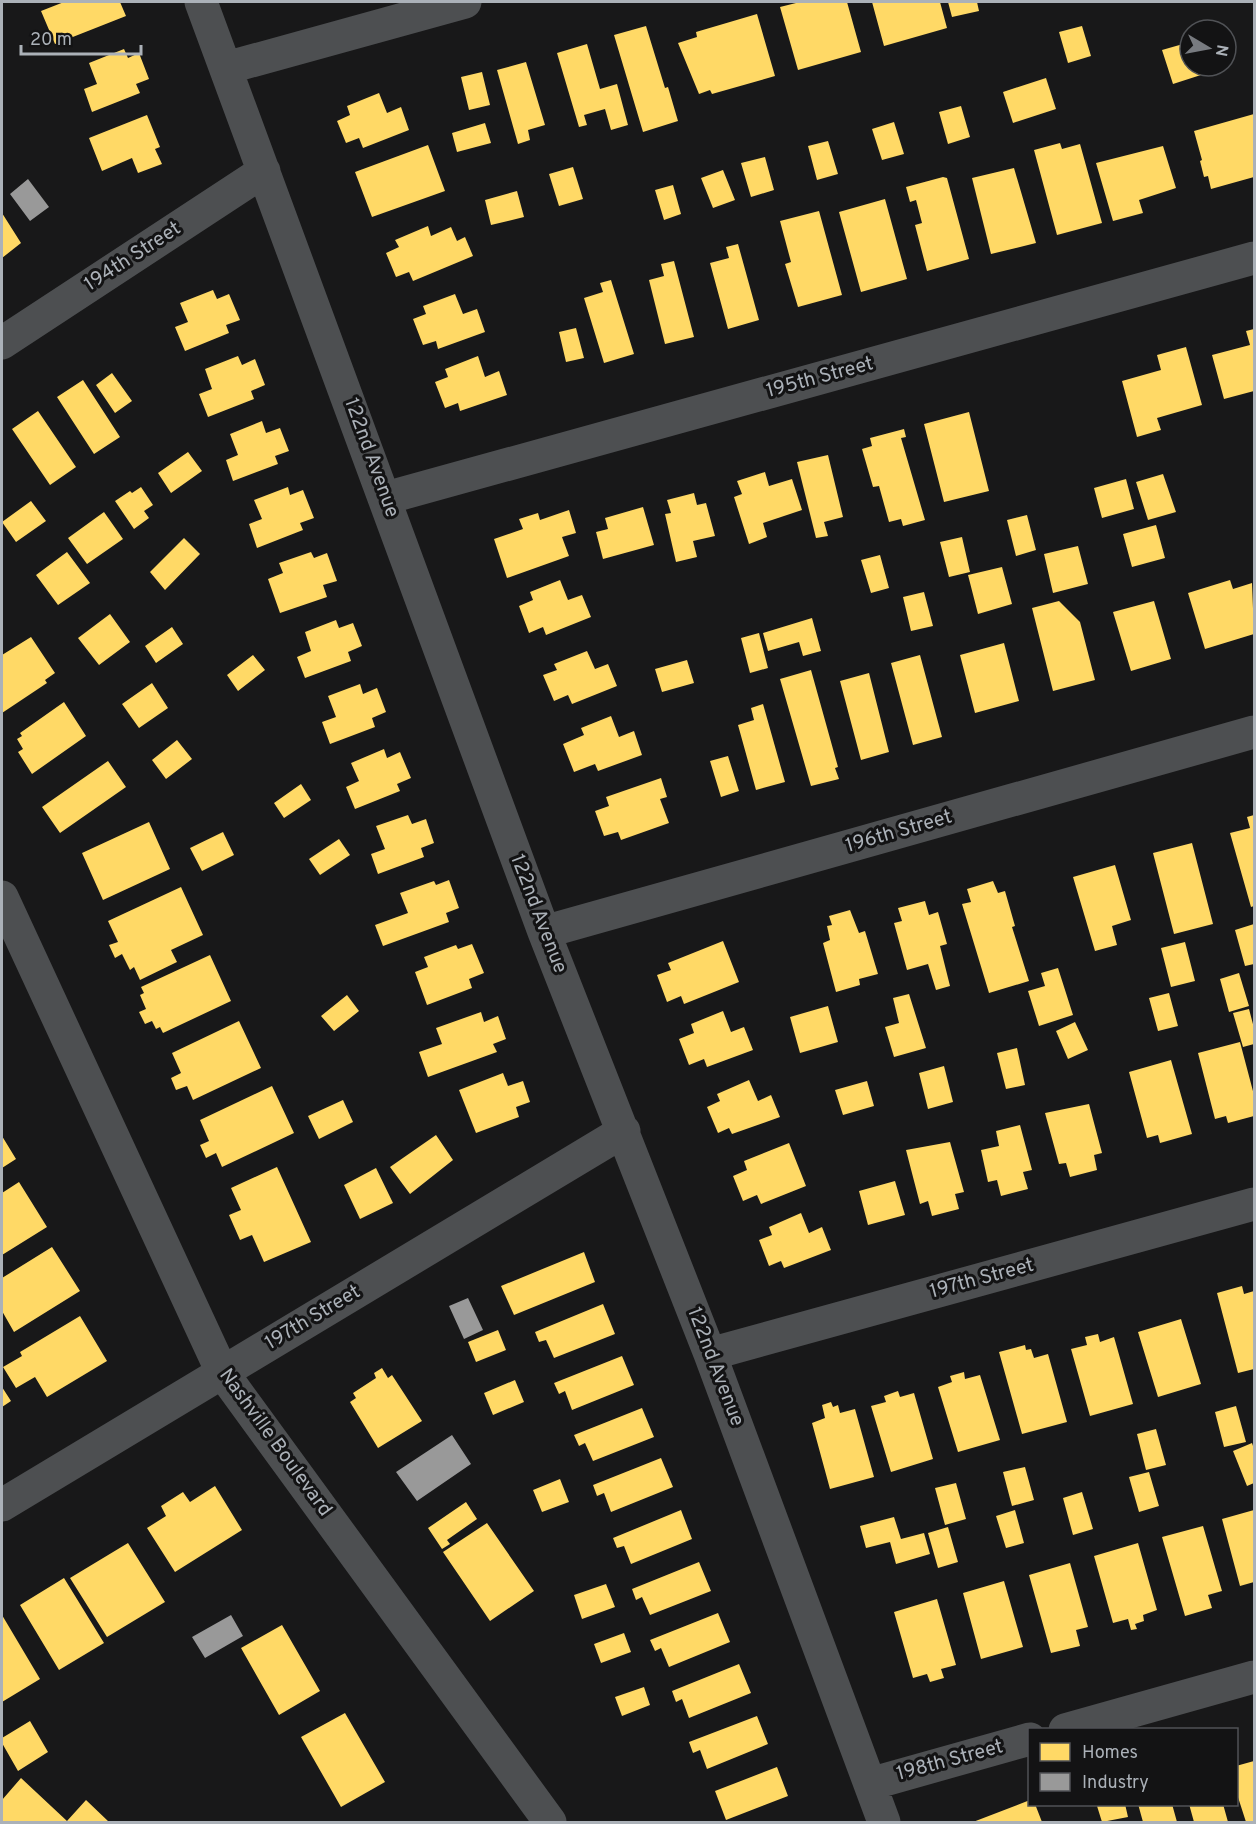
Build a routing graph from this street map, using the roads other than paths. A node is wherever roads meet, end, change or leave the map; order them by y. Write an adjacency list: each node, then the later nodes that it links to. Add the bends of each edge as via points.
1 (201, 2): 3 (street, 122nd Avenue)
2 (465, 2): 3 (street)
3 (226, 68): 4 (street, 122nd Avenue)
4 (264, 171): 6 (street, 194th Street); 7 (street, 122nd Avenue)
5 (1254, 258): 7 (street, 195th Street)
6 (2, 343)
7 (386, 498): 10 (street, 122nd Avenue)
8 (1254, 732): 10 (street, 196th Street)
9 (2, 897): 14 (street, Nashville Boulevard)
10 (544, 932): 11 (street, 122nd Avenue)
11 (624, 1131): 13 (street, 122nd Avenue); 14 (street, 197th Street)
12 (1254, 1204): 13 (street, 197th Street)
13 (710, 1354): 19 (street, 122nd Avenue)
14 (222, 1372): 15 (street, 197th Street); 20 (street, Nashville Boulevard)
15 (2, 1505)
16 (1254, 1677): 17 (street)
17 (1072, 1728)
18 (1028, 1739): 19 (street, 198th Street)
19 (870, 1784): 21 (street, 122nd Avenue)
20 (550, 1822)
21 (885, 1822)

